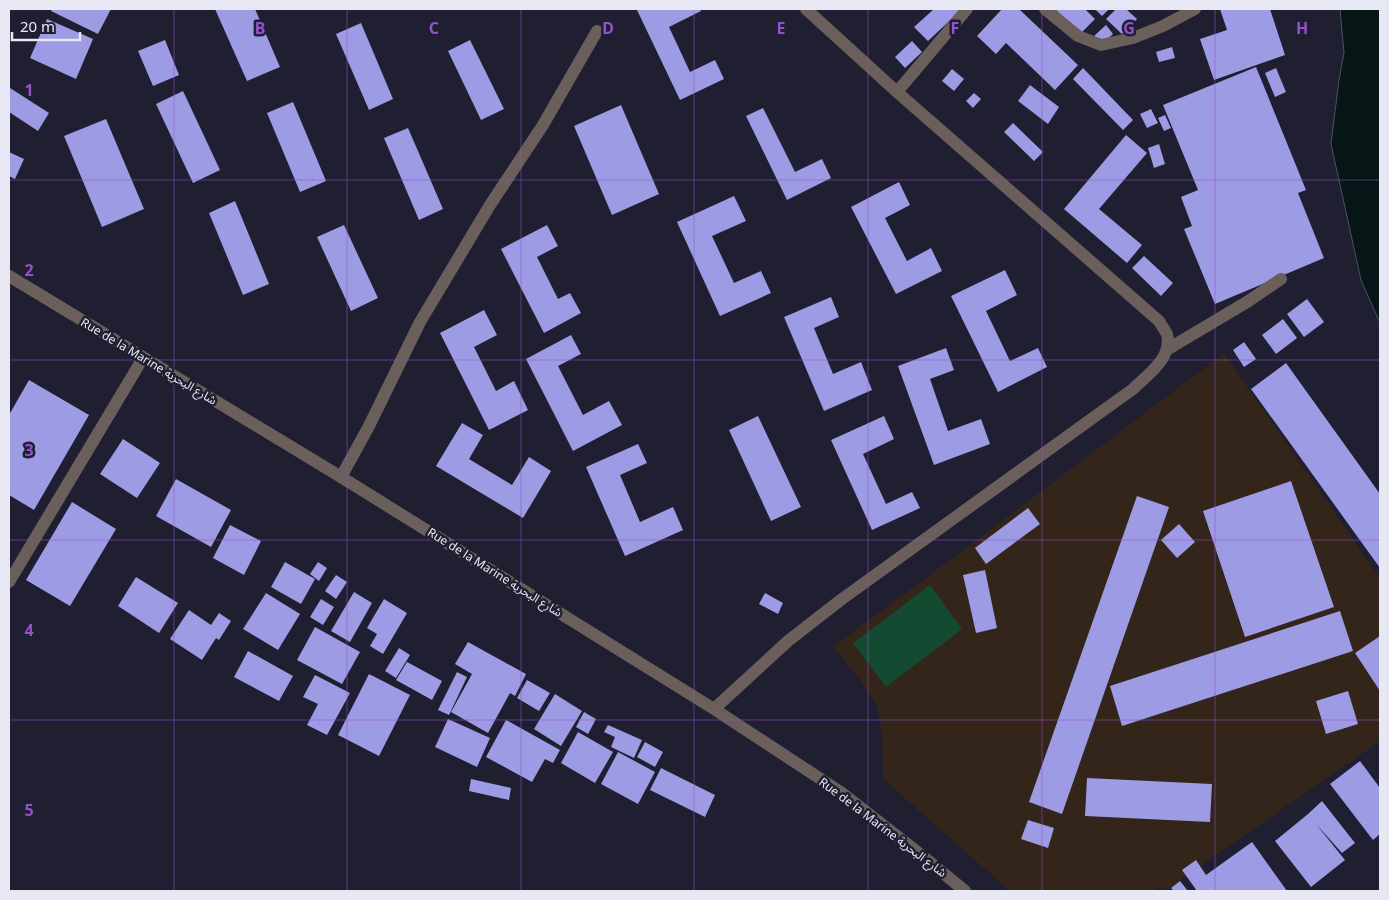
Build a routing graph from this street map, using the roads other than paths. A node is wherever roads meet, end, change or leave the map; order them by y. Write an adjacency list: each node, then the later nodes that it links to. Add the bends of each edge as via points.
1 (806, 9): 6 (street)
2 (967, 9): 6 (street)
3 (1045, 9): 4 (street, via 1078,36 1101,45 1133,38)
4 (1195, 9)
5 (598, 31): 11 (street, via 420,322)
6 (897, 92): 9 (street, via 1159,320 1166,334)
7 (9, 276): 10 (street, Rue de la Marine شارع البحرية)
8 (1281, 279): 9 (street)
9 (1168, 349): 13 (street, via 1162,360 1133,389 834,605 788,641)
10 (143, 358): 11 (street, Rue de la Marine شارع البحرية); 12 (street)
11 (341, 477): 13 (street, Rue de la Marine شارع البحرية)
12 (9, 582)
13 (714, 709): 14 (street, Rue de la Marine شارع البحرية, via 842,793)
14 (965, 891)

